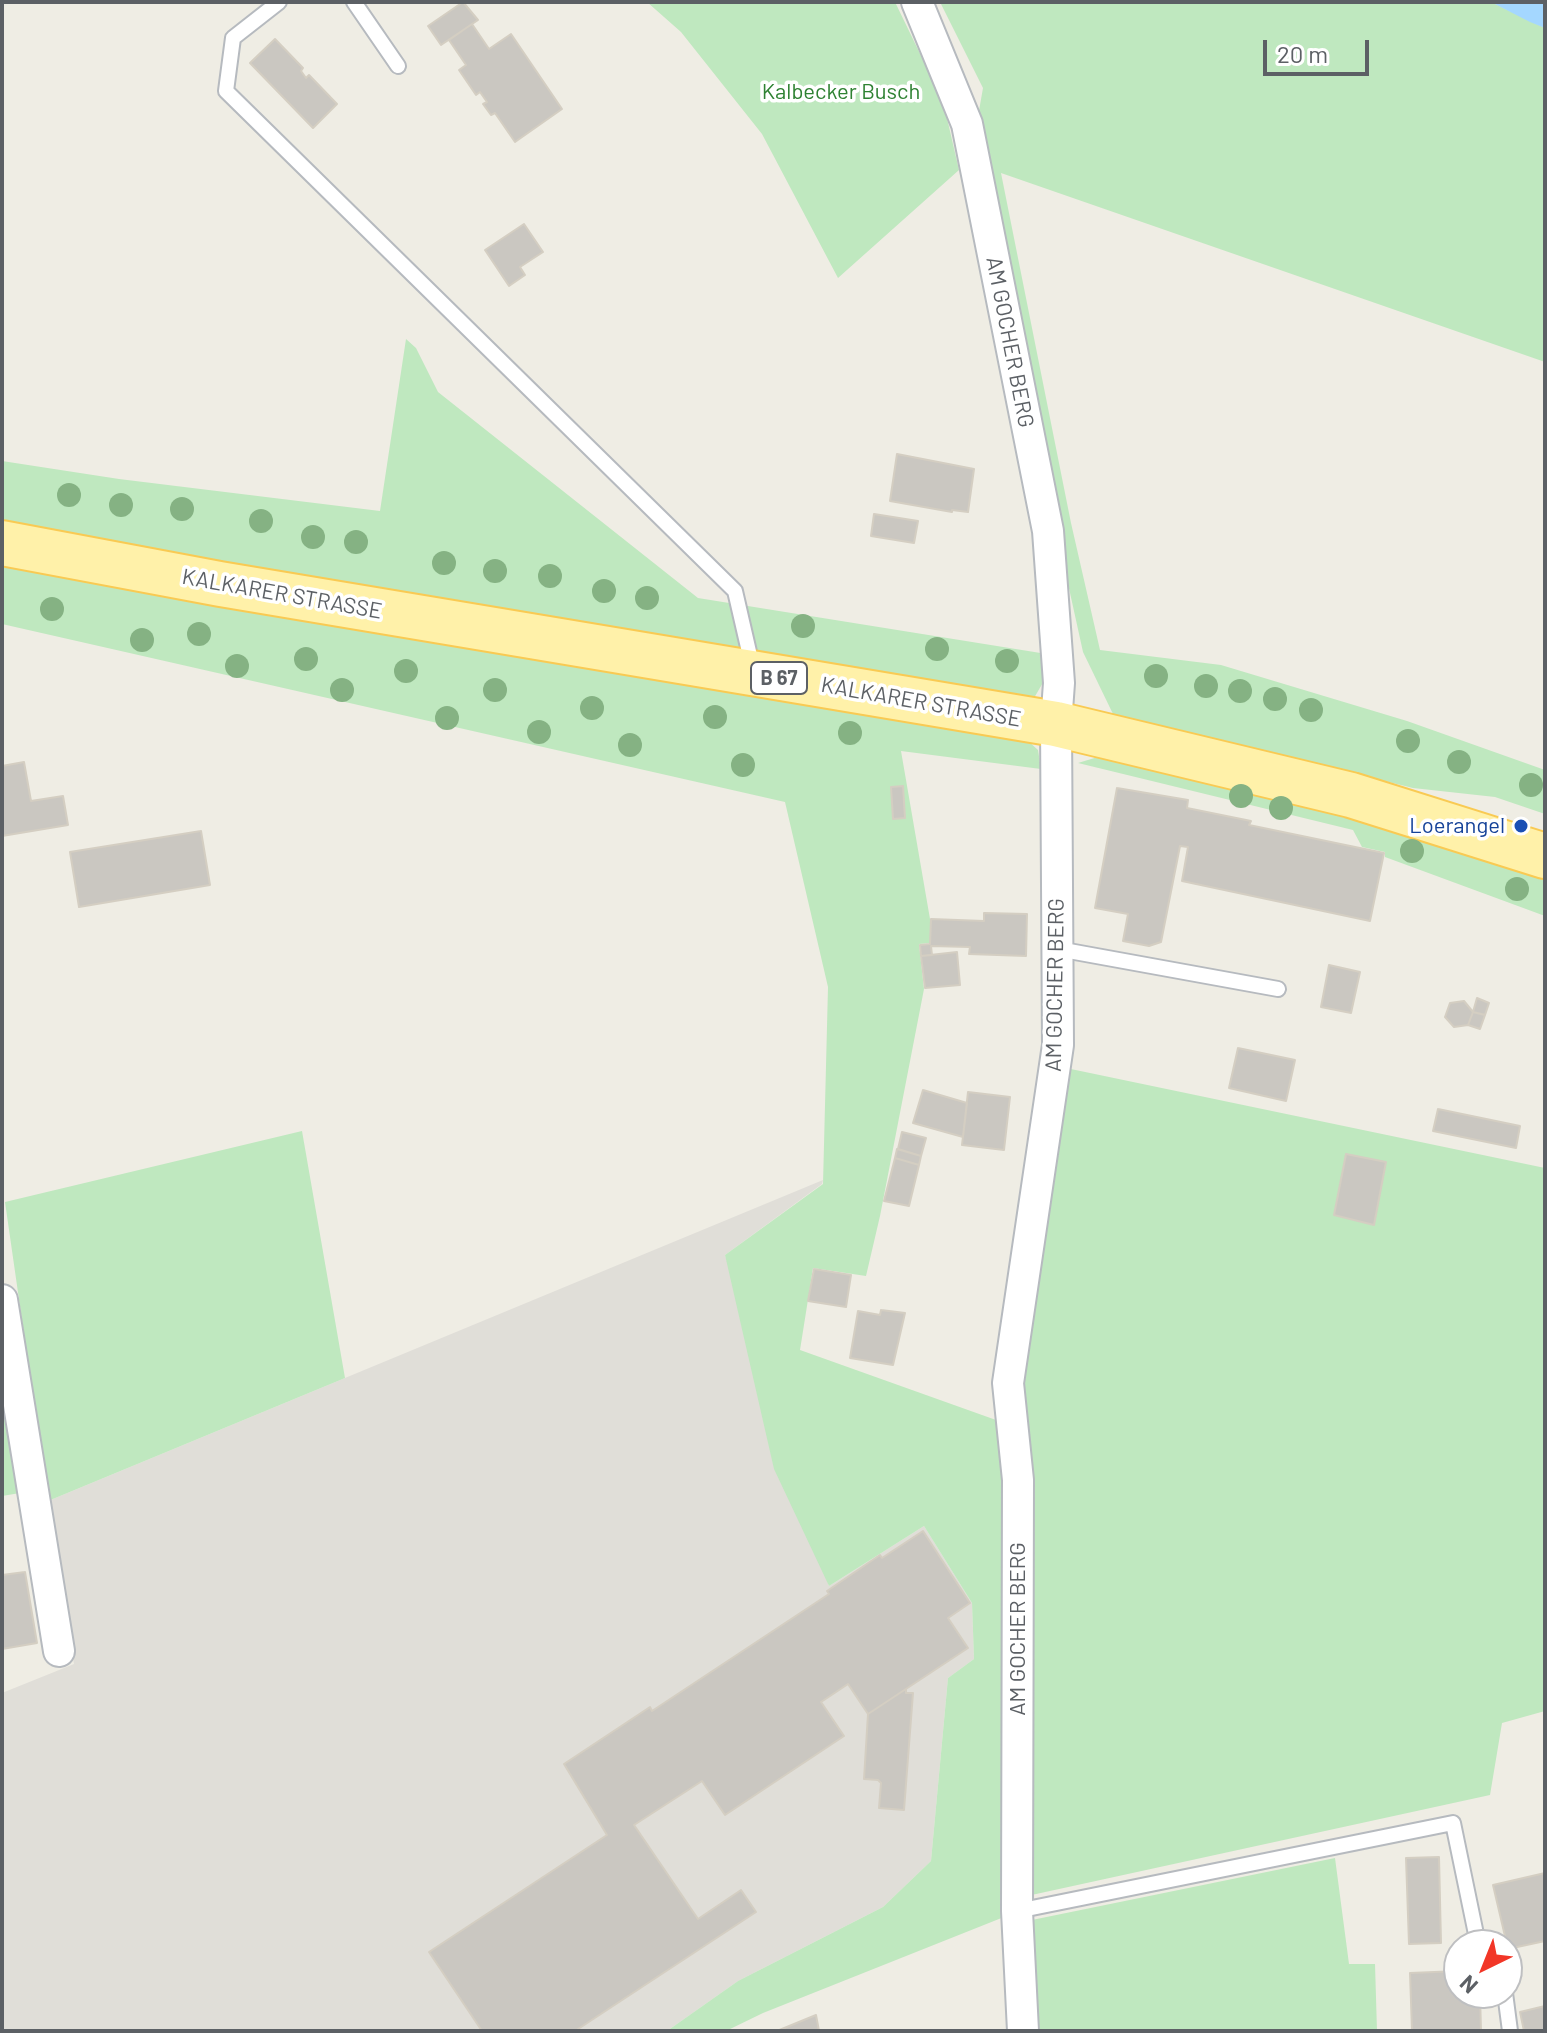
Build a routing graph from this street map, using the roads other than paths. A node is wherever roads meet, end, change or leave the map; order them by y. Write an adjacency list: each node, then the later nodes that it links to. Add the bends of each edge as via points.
1 (279, 2): 6 (lane, via 233,38 226,91 735,591)
2 (354, 2): 4 (lane)
3 (917, 2): 7 (street, AM GOCHER BERG, via 967,124 1045,516 1059,683)
4 (398, 66)
5 (2, 543): 6 (main road, KALKARER STRASSE / B 67)
6 (753, 674): 7 (main road, KALKARER STRASSE / B 67)
7 (1056, 724): 8 (main road, KALKARER STRASSE / B 67, via 1351,795); 9 (street, AM GOCHER BERG)
8 (1545, 856)
9 (1058, 949): 10 (lane); 13 (street, AM GOCHER BERG, via 1058,1045 1008,1383 1018,1480)
10 (1278, 989)
11 (2, 1300): 12 (street)
12 (59, 1651)
13 (1017, 1911): 14 (lane, via 1453,1823); 16 (street, AM GOCHER BERG)
14 (1475, 1929)
15 (1507, 2009): 17 (lane)
16 (1023, 2031)
17 (1510, 2031)

